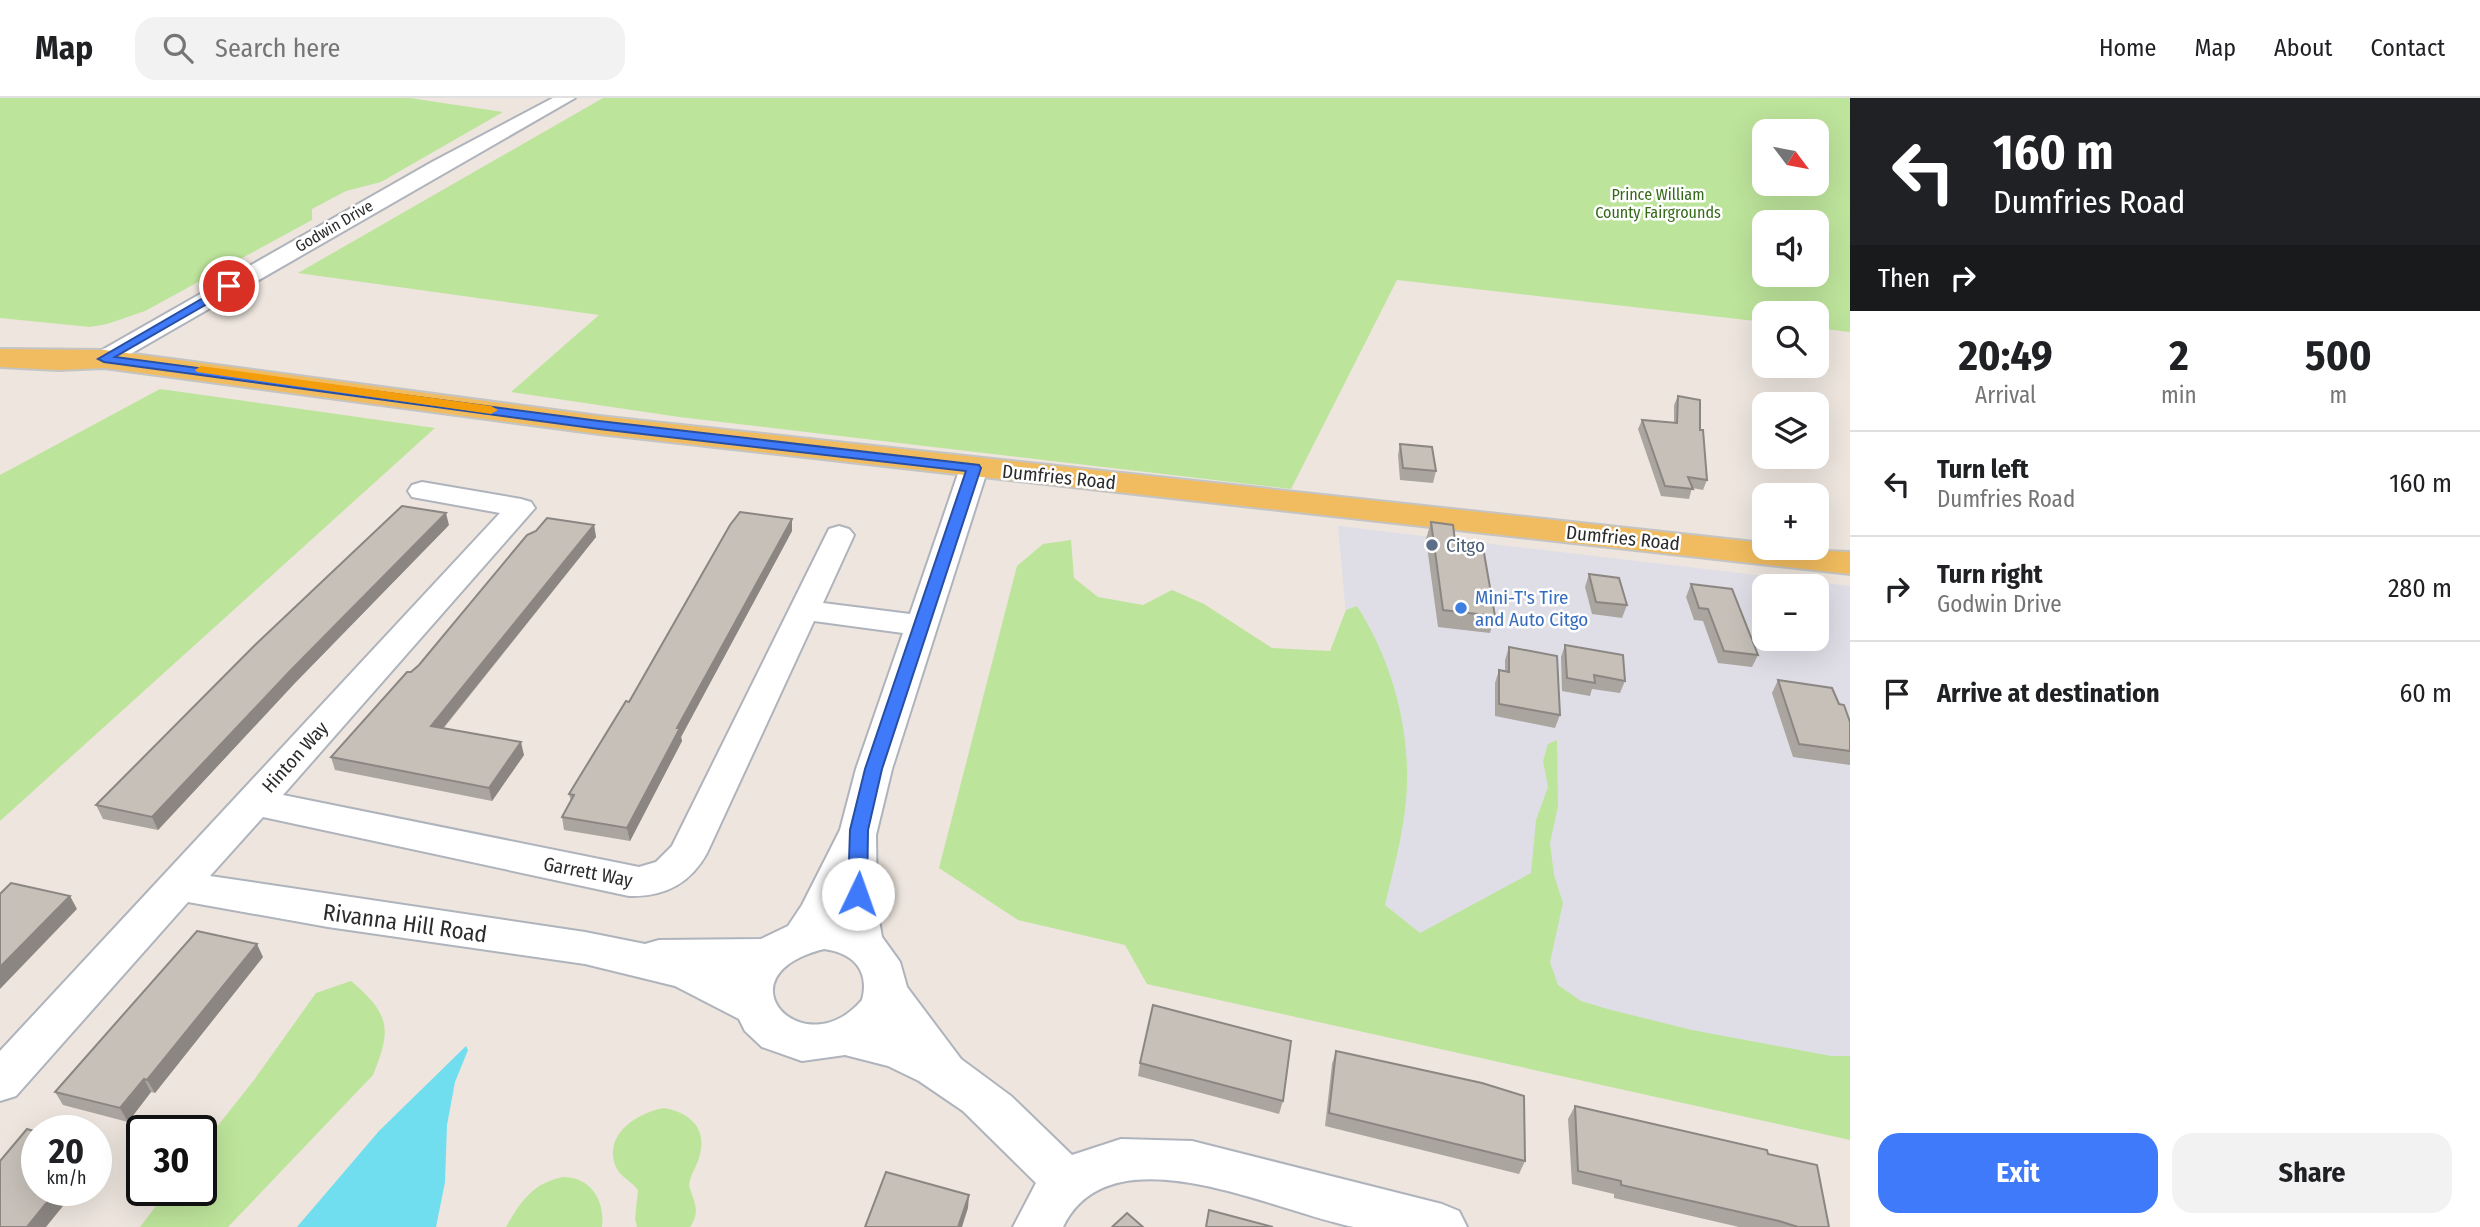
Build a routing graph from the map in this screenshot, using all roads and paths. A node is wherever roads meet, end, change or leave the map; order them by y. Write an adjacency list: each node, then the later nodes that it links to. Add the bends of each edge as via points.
1 (566, 98): 4 (street, Godwin Drive)
2 (0, 337): 4 (main road, Dumfries Road, via 60,344)
3 (0, 358): 4 (main road, Dumfries Road)
4 (104, 359): 5 (main road, Dumfries Road, via 599,425)
5 (974, 468): 8 (main road, Dumfries Road); 10 (street)
6 (422, 491): 11 (street, Hinton Way, via 521,508)
7 (839, 535): 9 (street, Garrett Way)
8 (1850, 563)
9 (804, 610): 10 (street); 11 (street, Garrett Way, via 688,853 677,868 649,883)
10 (919, 625): 12 (street)
11 (254, 803): 13 (street, Hinton Way)
12 (859, 830): 14 (street); 15 (street, via 857,909)
13 (179, 885): 17 (street, Rivanna Hill Road); 22 (street, Hinton Way)
14 (803, 936): 15 (street, via 824,933); 16 (street)
15 (863, 944): 18 (street, via 886,974)
16 (766, 955): 17 (street, Rivanna Hill Road); 19 (street, via 750,989)
17 (632, 957): 19 (street, Rivanna Hill Road, via 722,988)
18 (886, 992): 20 (street, via 874,1018); 21 (street)
19 (753, 1006): 20 (street, via 763,1023 779,1035 800,1042)
20 (846, 1037): 21 (street, via 897,1050)
21 (948, 1074): 23 (street)
22 (0, 1082)
23 (1067, 1182): 24 (street, via 1046,1207); 25 (street, via 1109,1162 1165,1158)
24 (1038, 1227)
25 (1442, 1227)

